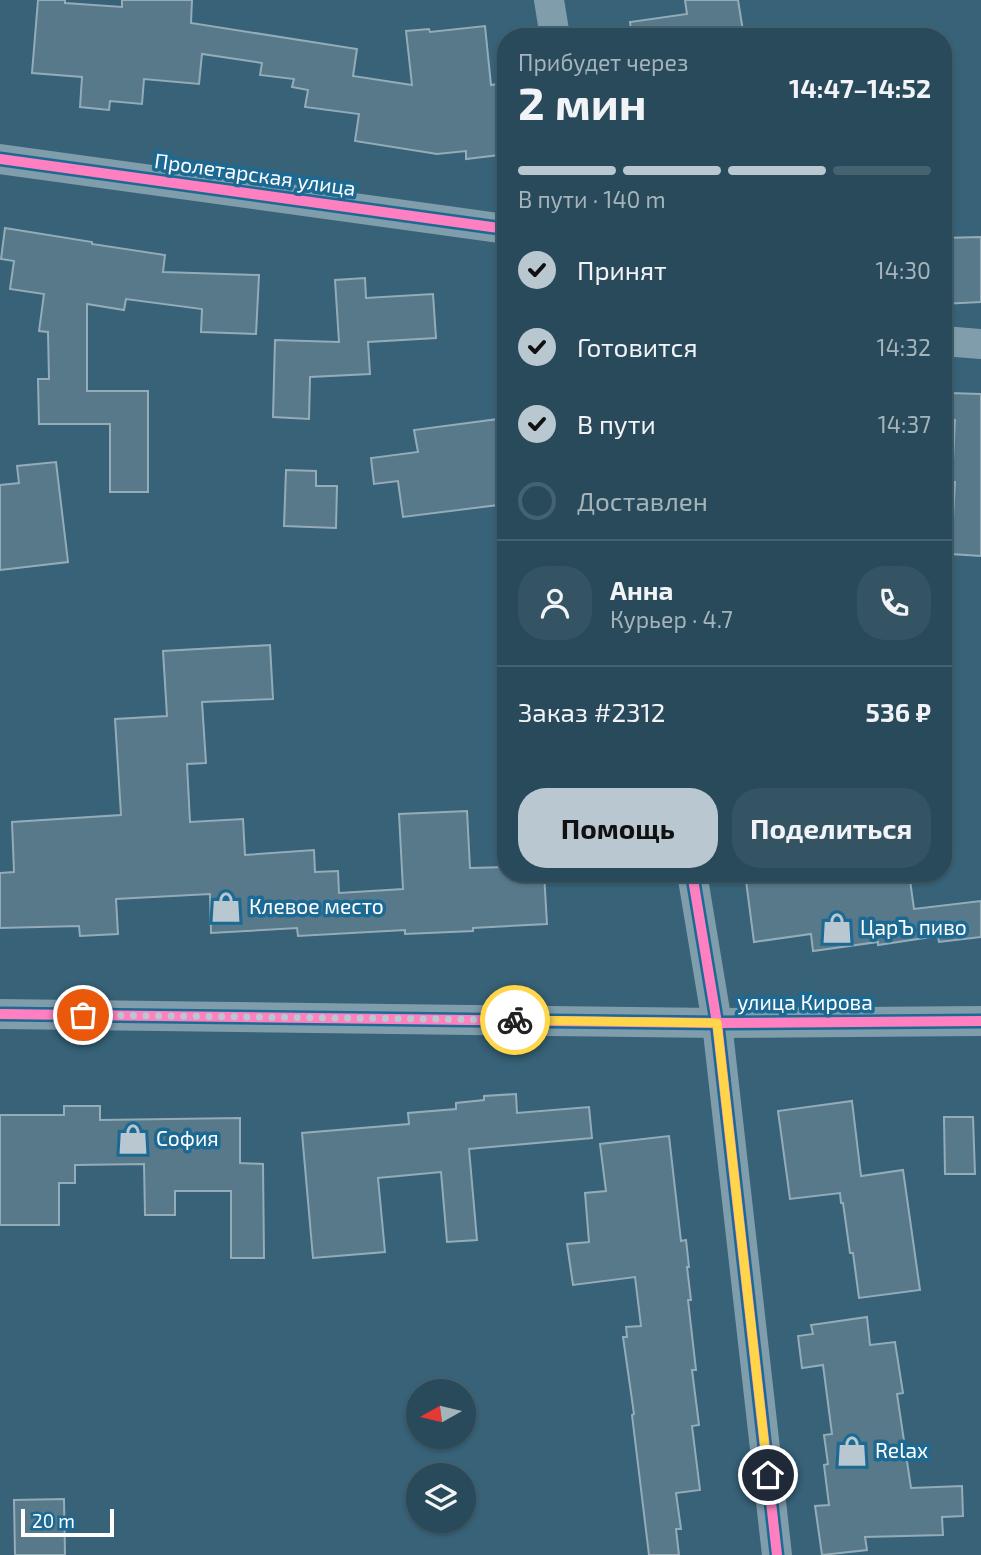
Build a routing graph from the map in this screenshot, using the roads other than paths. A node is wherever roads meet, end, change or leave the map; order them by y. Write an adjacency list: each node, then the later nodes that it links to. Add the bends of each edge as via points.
1 (549, 0): 2 (street)
2 (554, 28)
3 (0, 159): 4 (street, Пролетарская улица)
4 (497, 228)
5 (952, 342): 6 (street)
6 (981, 344)
7 (694, 882): 10 (street)
8 (0, 1014): 10 (street, улица Кирова)
9 (981, 1021): 10 (street, улица Кирова)
10 (717, 1023): 11 (street)
11 (778, 1555)

